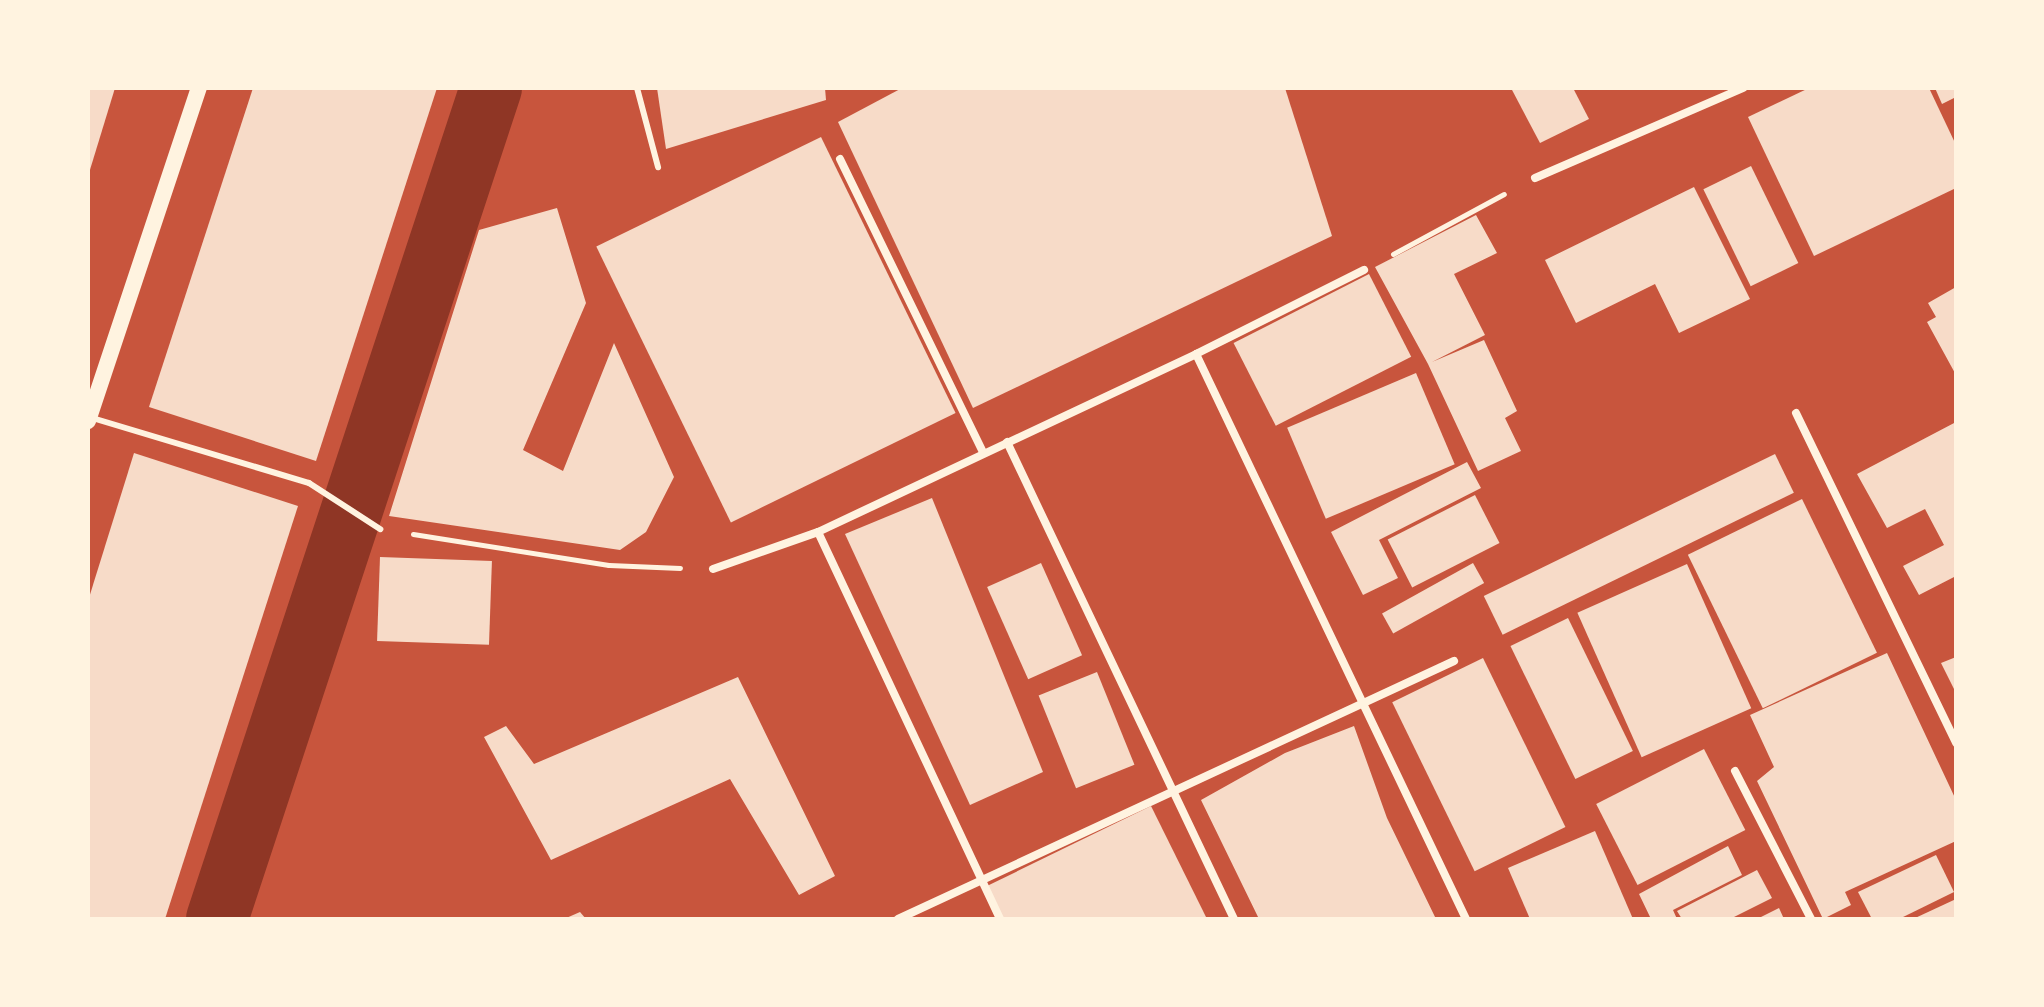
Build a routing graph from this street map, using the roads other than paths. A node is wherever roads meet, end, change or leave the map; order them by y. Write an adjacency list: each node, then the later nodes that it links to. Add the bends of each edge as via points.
1 (199, 88): 10 (main road)
2 (637, 88): 5 (lane)
3 (1743, 88): 6 (street)
4 (840, 159): 12 (street)
5 (658, 167)
6 (1535, 178)
7 (1364, 270): 8 (street)
8 (1196, 354): 11 (street); 17 (street)
9 (1796, 413): 18 (street)
10 (88, 418): 13 (lane, via 309,483)
11 (1007, 442): 12 (street); 20 (street)
12 (983, 452): 14 (street)
13 (380, 529)
14 (818, 532): 15 (street); 21 (street)
15 (713, 569)
16 (1454, 661): 17 (street)
17 (1363, 701): 20 (street); 25 (street)
18 (1956, 743)
19 (1735, 771): 26 (street)
20 (1174, 794): 21 (street); 24 (street)
21 (981, 878): 22 (street); 23 (street)
22 (898, 919)
23 (1000, 919)
24 (1234, 919)
25 (1466, 919)
26 (1811, 919)

